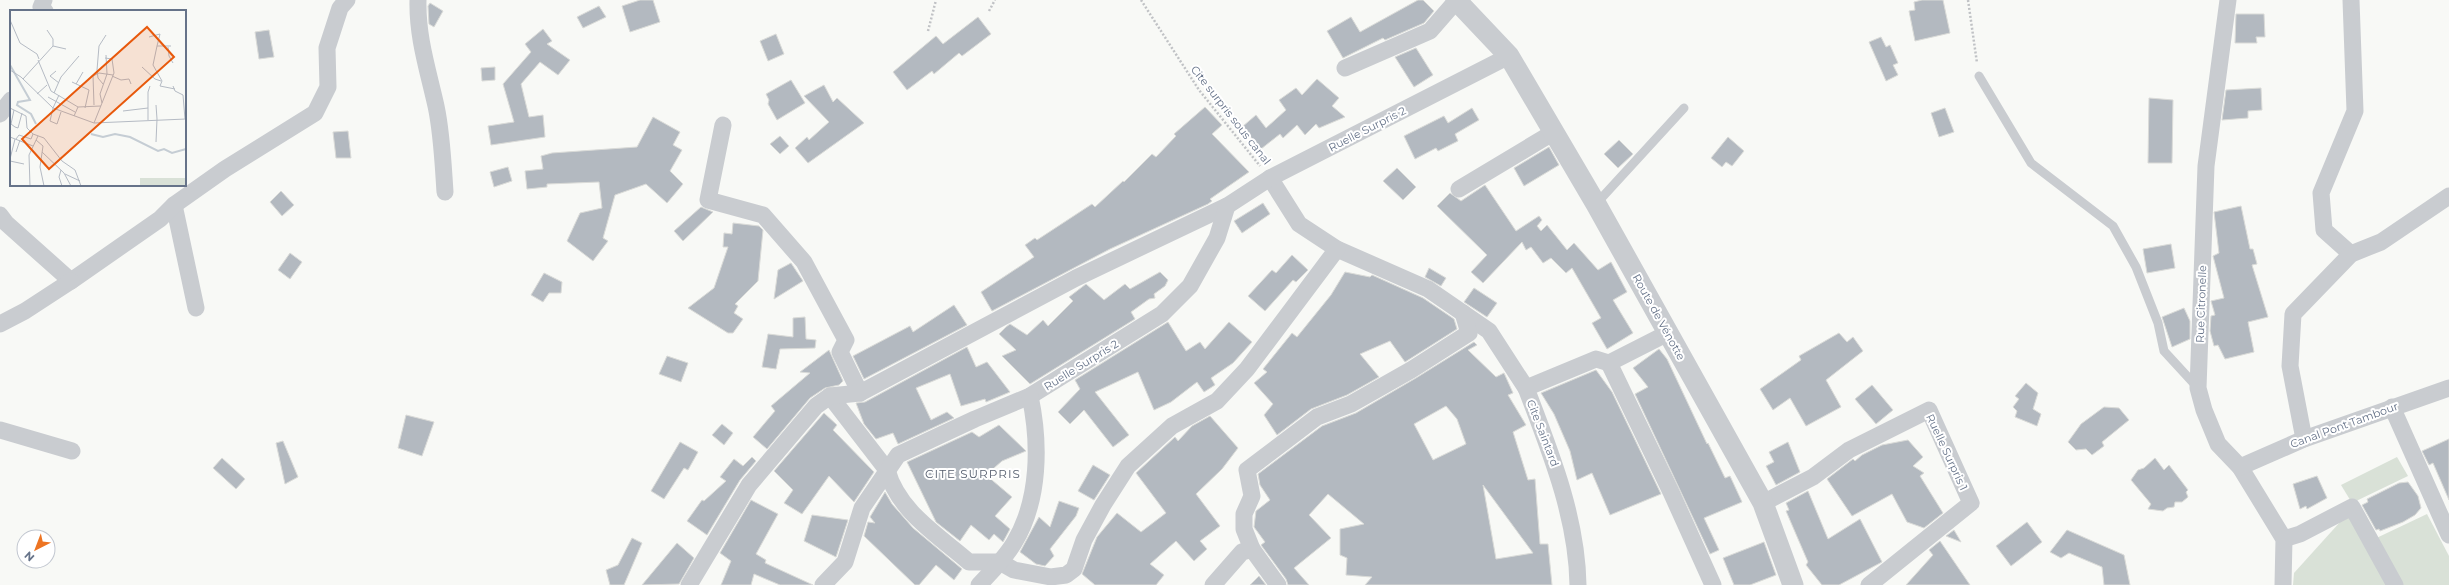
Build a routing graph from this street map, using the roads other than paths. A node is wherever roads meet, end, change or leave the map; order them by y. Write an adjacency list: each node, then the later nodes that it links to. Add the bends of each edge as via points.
1 (44, 0): 7 (street, via 41,7)
2 (347, 0): 21 (street, via 340,8 327,48 328,87 315,113 225,169)
3 (418, 0): 18 (street, via 417,22 436,107)
4 (1456, 0): 8 (street, Route de Vénotte); 9 (street, via 1430,31)
5 (2228, 0): 33 (street, Rue Citronelle, via 2206,166)
6 (2351, 0): 25 (street, via 2355,111 2321,193 2324,230)
7 (44, 10)
8 (1509, 56): 15 (street, Route de Vénotte); 16 (street, Ruelle Surpris 2)
9 (1345, 68)
10 (1979, 76): 33 (lane, via 2031,164 2113,226 2136,267 2158,323 2164,351)
11 (10, 101): 13 (street)
12 (1684, 108): 20 (lane)
13 (0, 114)
14 (723, 125): 35 (street, via 708,200 763,215 804,262 846,340 840,352)
15 (1554, 132): 17 (street); 20 (street, Route de Vénotte)
16 (1270, 178): 22 (street, Ruelle Surpris 2); 24 (street, via 1299,224)
17 (1459, 189)
18 (445, 192)
19 (2449, 196): 25 (street, via 2381,242)
20 (1596, 204): 30 (street, Route de Vénotte)
21 (174, 205): 26 (street, via 160,219); 27 (street)
22 (1227, 206): 35 (street, Ruelle Surpris 2, via 1076,278); 37 (street, Ruelle Surpris 2, via 1217,238 1190,286 1162,314)
23 (0, 215): 26 (street)
24 (1337, 249): 28 (street, via 1428,289); 48 (street, via 1247,369 1217,401 1172,426 1128,466 1084,540 1074,569 1066,575 1051,577 1014,570)
25 (2351, 254): 40 (street, via 2293,314 2290,366)
26 (71, 281): 29 (street)
27 (196, 308)
28 (1463, 313): 32 (street, via 1489,331); 47 (street, via 1469,333 1351,404 1317,417 1246,470 1252,496 1244,514 1244,529)
29 (0, 324)
30 (1668, 333): 31 (street); 44 (street, Route de Vénotte)
31 (1609, 363): 32 (street, Cite Saintard, via 1596,359); 55 (street)
32 (1526, 388): 54 (street, Cite Saintard, via 1558,473 1578,564)
33 (2198, 388): 42 (street, Rue Citronelle, via 2218,444)
34 (2449, 388): 38 (street, Canal Pont Tambour)
35 (860, 393): 36 (street)
36 (830, 396): 43 (street); 49 (street, via 816,406 749,484)
37 (1030, 396): 43 (street, Ruelle Surpris 2, via 898,455); 48 (street, via 1036,422 1036,457 1030,502 1015,542)
38 (2392, 407): 40 (street, Canal Pont Tambour); 45 (street)
39 (0, 430): 41 (street)
40 (2304, 439): 42 (street, Canal Pont Tambour)
41 (72, 451)
42 (2240, 467): 46 (street, Rue Citronelle)
43 (887, 470): 48 (street, via 890,482 908,510 969,562); 50 (street, Ruelle Surpris 2, via 862,508 845,562)
44 (1763, 504): 56 (street, Route de Vénotte); 57 (street, Ruelle Surpris 1, via 1813,477 1849,450 1929,410 1971,503)
45 (2449, 534)
46 (2284, 539): 58 (street); 59 (street, via 2300,534 2352,507)
47 (1252, 549): 52 (street, via 1242,552); 53 (street)
48 (1000, 562): 51 (street)
49 (689, 585)
50 (823, 585)
51 (979, 585)
52 (1213, 585)
53 (1278, 585)
54 (1578, 585)
55 (1713, 585)
56 (1793, 585)
57 (1869, 585)
58 (2283, 585)
59 (2395, 585)

